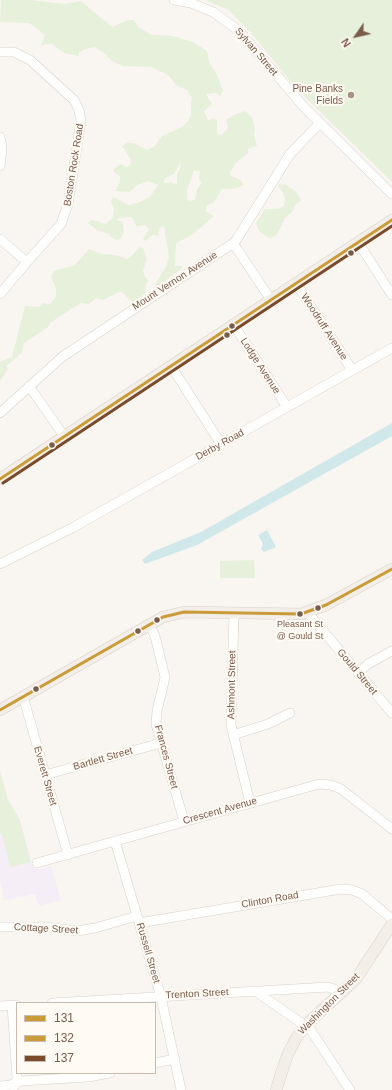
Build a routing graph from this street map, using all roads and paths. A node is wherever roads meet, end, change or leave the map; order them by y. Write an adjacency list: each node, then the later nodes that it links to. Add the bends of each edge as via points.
1 (174, 0): 3 (street, Sylvan Street, via 209,10 238,30)
2 (0, 52): 11 (street, Boston Rock Road, via 14,52 30,60 71,97 78,106 81,117 65,214 58,228)
3 (320, 123): 6 (street, Sylvan Street); 10 (street, Mount Vernon Avenue, via 290,154 240,236)
4 (0, 138): 5 (street)
5 (0, 166)
6 (392, 194)
7 (392, 220): 9 (main road)
8 (0, 239): 11 (street)
9 (358, 242): 12 (main road); 14 (street)
10 (233, 243): 15 (street); 20 (street, Mount Vernon Avenue, via 62,357)
11 (27, 262): 13 (street, Boston Rock Road)
12 (296, 283): 15 (main road); 19 (street, Woodruff Avenue)
13 (0, 294)
14 (392, 295)
15 (271, 300): 16 (main road)
16 (233, 324): 18 (main road); 21 (street, Lodge Avenue)
17 (392, 348): 19 (street, Derby Road)
18 (171, 366): 23 (main road); 24 (street)
19 (352, 370): 21 (street, Derby Road)
20 (29, 386): 22 (street, Mount Vernon Avenue); 23 (street)
21 (287, 407): 24 (street, Derby Road)
22 (0, 413)
23 (64, 436): 25 (main road)
24 (221, 444): 26 (street, Derby Road, via 72,528)
25 (0, 479)
26 (0, 564)
27 (392, 569): 28 (main road, via 334,602)
28 (308, 613): 29 (main road); 32 (street, Gould Street)
29 (234, 614): 30 (main road, via 178,613); 37 (street, Ashmont Street, via 230,709)
30 (149, 624): 33 (main road); 38 (street, Frances Street, via 155,636 165,677 156,717)
31 (392, 651): 32 (street, via 368,664)
32 (358, 673): 36 (street, Gould Street)
33 (23, 696): 34 (main road); 39 (street, Everett Street)
34 (0, 710)
35 (290, 713): 37 (street, via 268,724)
36 (392, 713)
37 (233, 734): 40 (street, Ashmont Street)
38 (161, 743): 39 (street, Bartlett Street); 41 (street, Frances Street)
39 (45, 775): 44 (street, Everett Street)
40 (250, 802): 41 (street, Crescent Avenue); 42 (street, Crescent Avenue, via 316,785 331,785)
41 (184, 821): 43 (street, Crescent Avenue)
42 (392, 829)
43 (115, 841): 44 (street, Crescent Avenue); 47 (street, Russell Street)
44 (68, 855): 45 (street, Crescent Avenue)
45 (37, 863)
46 (392, 919): 47 (street, Clinton Road, via 362,894 341,889)
47 (138, 920): 49 (street, Cottage Street, via 81,931 45,927); 52 (street, Russell Street)
48 (392, 924): 51 (main road, Washington Street, via 359,975)
49 (0, 927)
50 (255, 991): 51 (street, Trenton Street, via 328,987); 52 (street, Trenton Street); 56 (street)
51 (341, 994): 56 (main road, Washington Street)
52 (161, 997): 53 (street, Trenton Street); 58 (street, Russell Street)
53 (70, 1002)
54 (15, 1005): 55 (street); 57 (street)
55 (0, 1006)
56 (306, 1026): 65 (main road, Washington Street, via 290,1049); 66 (street)
57 (16, 1042)
58 (175, 1059): 59 (street); 64 (street, Russell Street)
59 (156, 1063)
60 (17, 1074): 63 (street)
61 (104, 1074): 63 (street, via 21,1081)
62 (0, 1086): 63 (street)
63 (14, 1087)
64 (181, 1090)
65 (276, 1090)
66 (350, 1090)

